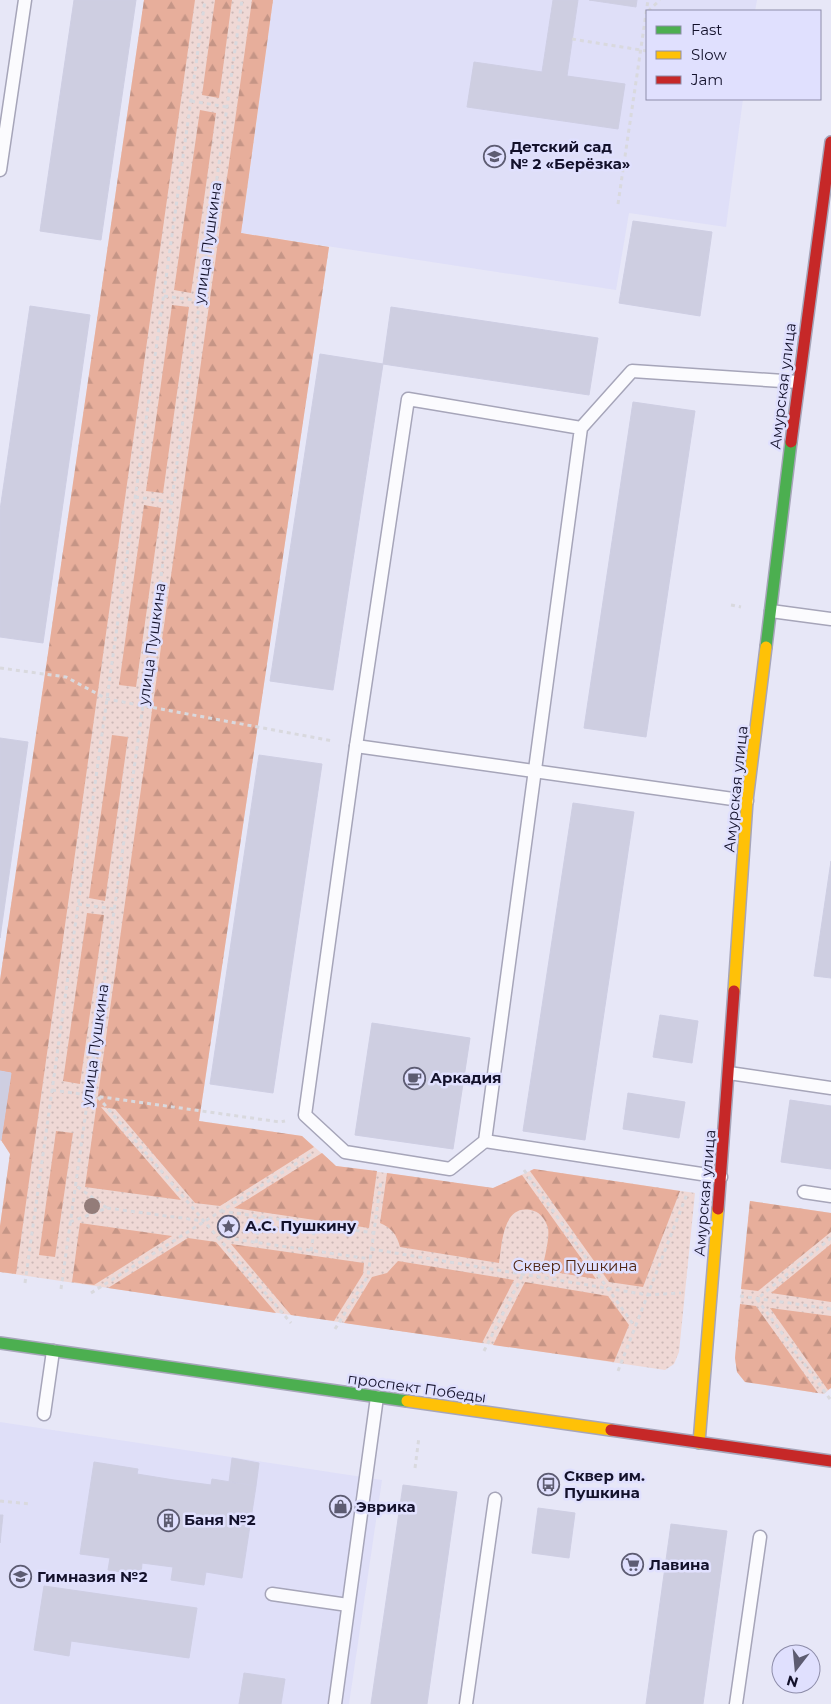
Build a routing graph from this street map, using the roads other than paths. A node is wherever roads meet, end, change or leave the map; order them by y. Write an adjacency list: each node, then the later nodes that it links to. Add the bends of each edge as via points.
1 (26, 0): 3 (lane)
2 (831, 142): 4 (street, Амурская улица)
3 (0, 170)
4 (798, 382): 5 (lane, via 632,371); 6 (street, Амурская улица)
5 (581, 428): 8 (lane, via 408,398); 9 (lane)
6 (771, 611): 7 (lane); 10 (street, Амурская улица)
7 (831, 619)
8 (356, 746): 9 (lane); 13 (lane, via 305,1115 345,1152 450,1169)
9 (534, 771): 10 (lane); 13 (lane)
10 (748, 801): 11 (street, Амурская улица)
11 (729, 1073): 12 (lane); 14 (street, Амурская улица)
12 (831, 1088)
13 (485, 1141): 14 (lane)
14 (721, 1176): 21 (street, Амурская улица)
15 (804, 1192): 16 (lane)
16 (831, 1196)
17 (0, 1343): 18 (street, проспект Победы)
18 (53, 1352): 19 (street, проспект Победы); 20 (lane)
19 (377, 1397): 21 (street, проспект Победы); 26 (lane)
20 (44, 1414)
21 (699, 1442): 22 (street, проспект Победы)
22 (831, 1461)
23 (495, 1499): 28 (lane)
24 (760, 1537): 29 (lane)
25 (272, 1594): 26 (lane)
26 (348, 1605): 27 (lane)
27 (334, 1704)
28 (466, 1704)
29 (736, 1704)

